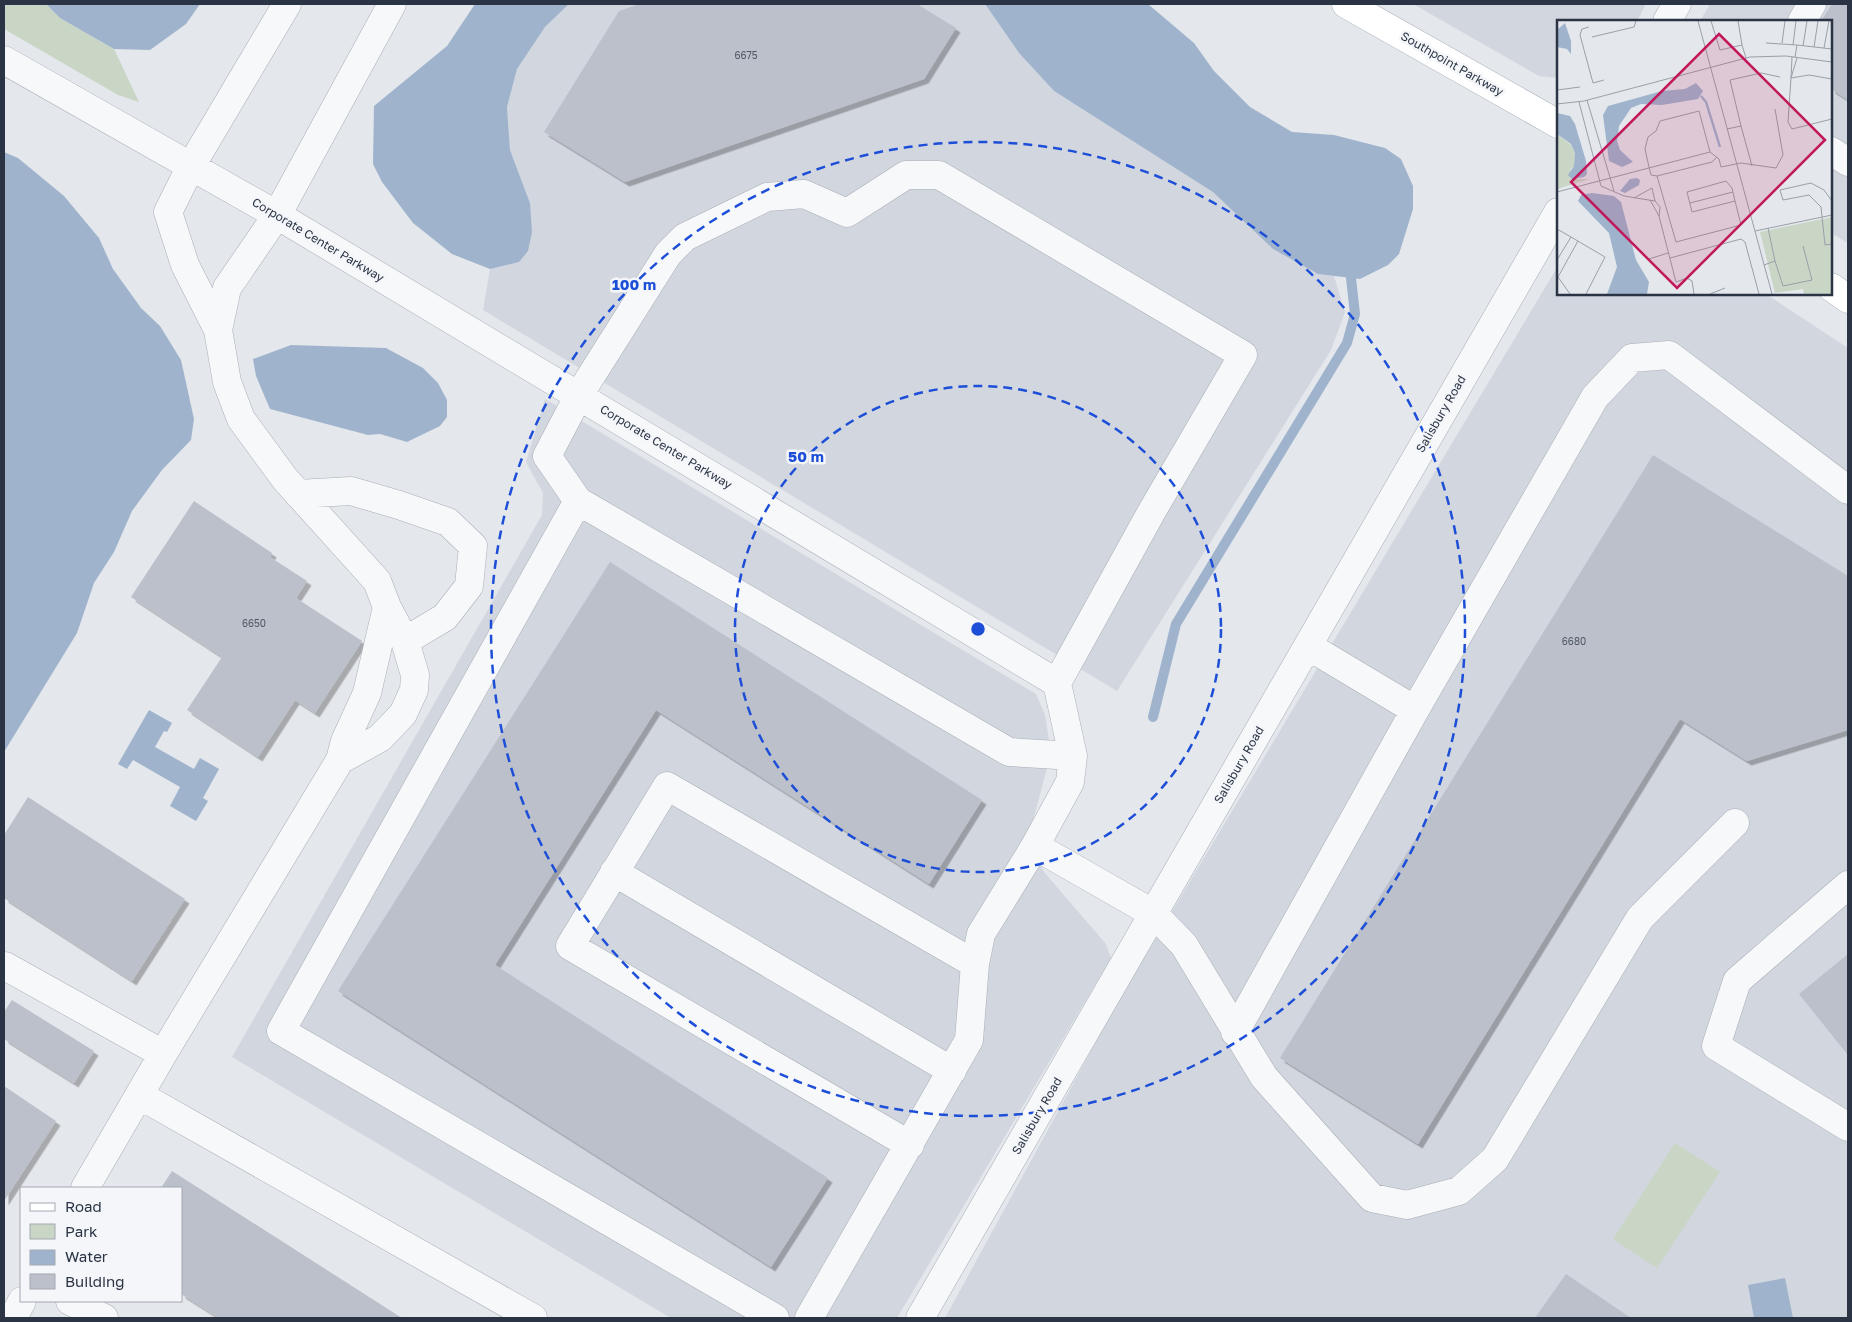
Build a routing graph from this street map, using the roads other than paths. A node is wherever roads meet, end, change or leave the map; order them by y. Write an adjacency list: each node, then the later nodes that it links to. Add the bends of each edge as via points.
1 (286, 4): 12 (street)
2 (392, 4): 14 (street)
3 (1346, 4): 9 (main road, Southpoint Parkway)
4 (1677, 4): 6 (street)
5 (1812, 4): 7 (street)
6 (1668, 20)
7 (1803, 20)
8 (4, 60): 12 (street, Corporate Center Parkway)
9 (1557, 123)
10 (1832, 152): 11 (street)
11 (1848, 162)
12 (191, 166): 14 (street, Corporate Center Parkway); 17 (street, via 168,212 185,265)
13 (1557, 214): 24 (street, Salisbury Road)
14 (277, 215): 17 (street, via 227,288); 18 (street, Corporate Center Parkway)
15 (1832, 288): 16 (main road)
16 (1848, 299)
17 (218, 330): 20 (street, via 228,382 241,419)
18 (579, 395): 21 (street, via 547,456); 26 (street, Corporate Center Parkway); 26 (street, via 668,254 685,237 768,197 804,194 847,213 906,176 939,174 1243,355)
19 (1848, 490): 28 (street, via 1669,355 1632,358 1595,397)
20 (298, 494): 22 (street, via 377,581); 23 (street, via 351,491 399,505 448,522 473,546 469,586 445,616)
21 (578, 501): 29 (street, via 1009,752); 50 (street, via 281,1031)
22 (387, 607): 23 (street); 25 (street)
23 (405, 641): 27 (street, via 415,675)
24 (1308, 646): 28 (street); 35 (street, Salisbury Road)
25 (374, 671): 27 (street); 30 (street)
26 (1057, 682): 29 (street)
27 (414, 690): 30 (street, via 403,714 380,738)
28 (1415, 710): 38 (street)
29 (1073, 756): 32 (street, via 1070,782)
30 (340, 760): 39 (street)
31 (1735, 823): 38 (street, via 1640,918 1495,1159 1459,1191 1407,1205 1372,1198 1264,1077)
32 (1036, 846): 35 (street); 36 (street, via 981,934)
33 (614, 872): 36 (street, via 667,786); 40 (street); 43 (street, via 570,946)
34 (1848, 885): 42 (street, via 1737,981 1716,1046)
35 (1154, 914): 38 (street, via 1184,945); 52 (street, Salisbury Road)
36 (975, 964): 40 (street, via 969,1040)
37 (5, 966): 39 (street)
38 (1236, 1032)
39 (163, 1054): 41 (street)
40 (952, 1072): 43 (street)
41 (138, 1094): 44 (street); 49 (street)
42 (1848, 1127)
43 (910, 1145): 51 (street)
44 (86, 1187)
45 (21, 1302): 47 (street)
46 (72, 1302): 48 (street)
47 (12, 1318)
48 (104, 1318)
49 (533, 1318)
50 (775, 1318)
51 (809, 1318)
52 (920, 1318)

